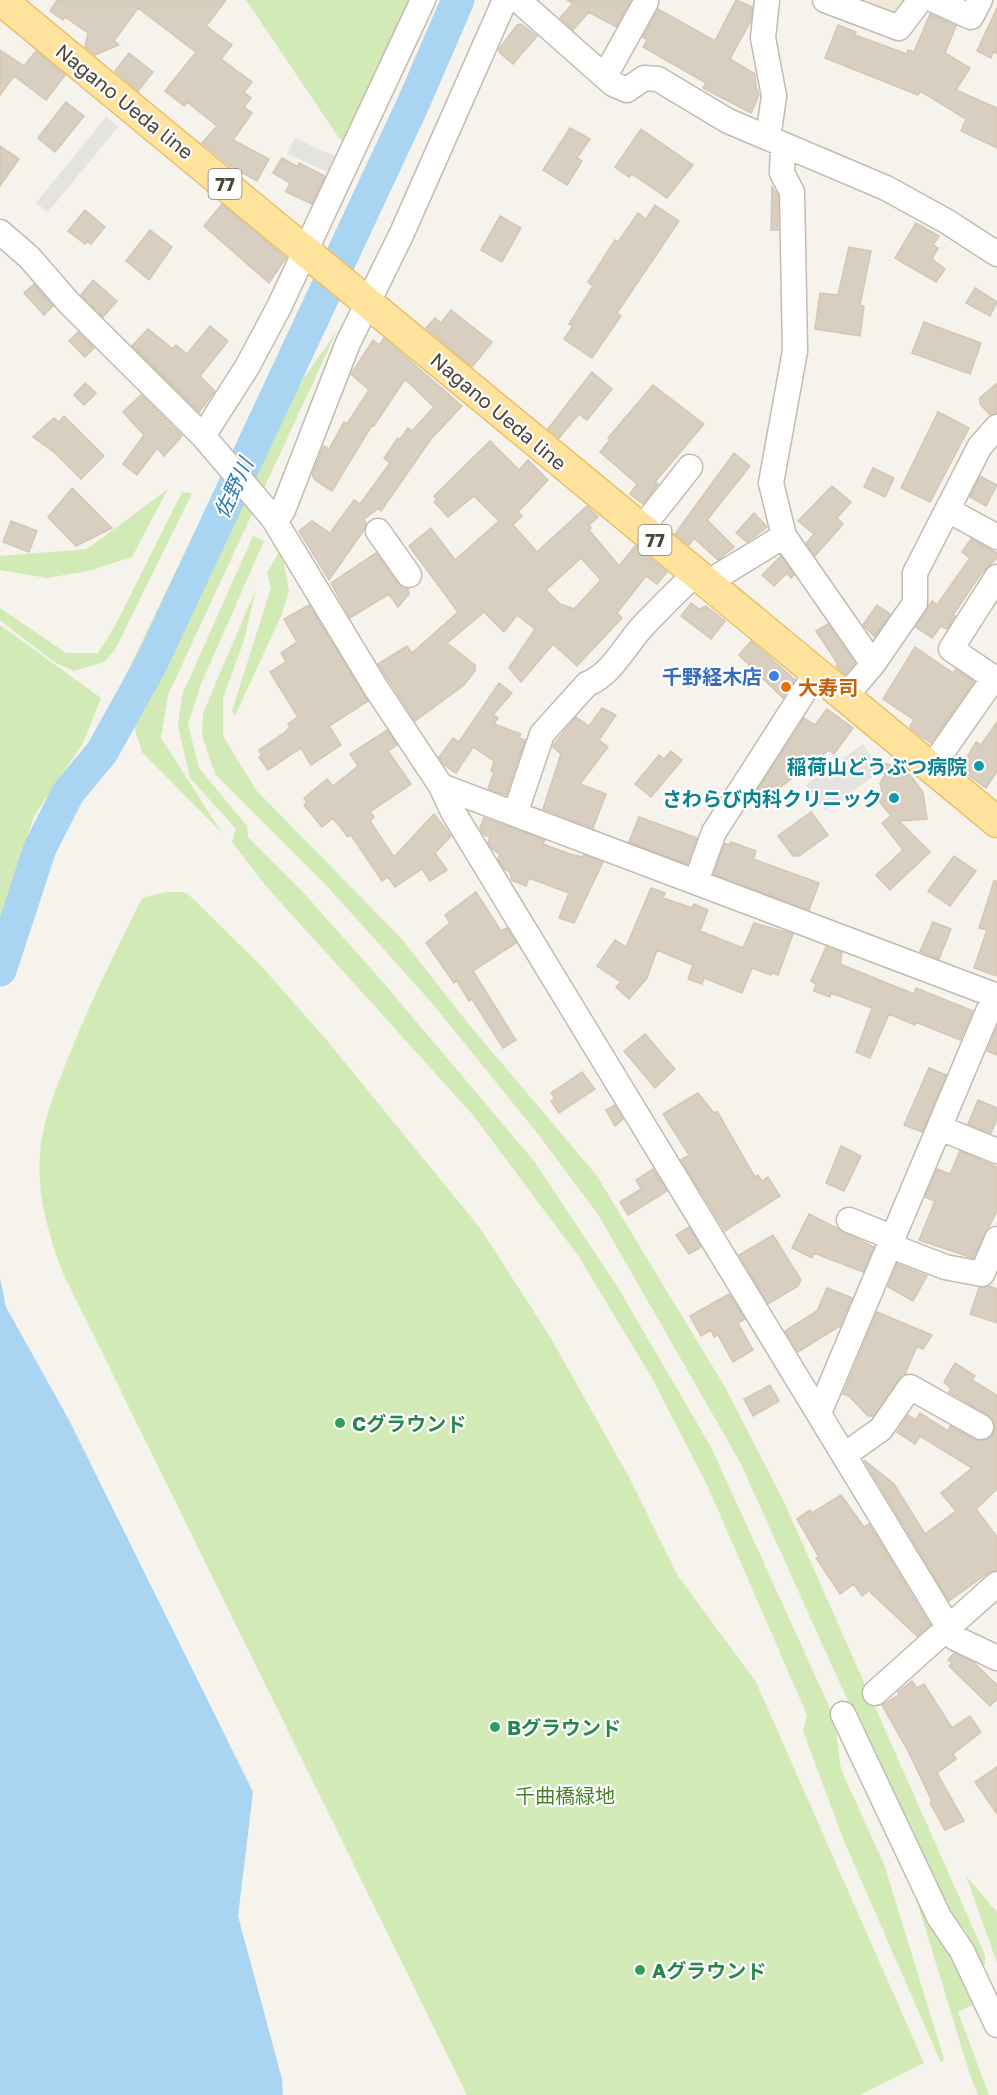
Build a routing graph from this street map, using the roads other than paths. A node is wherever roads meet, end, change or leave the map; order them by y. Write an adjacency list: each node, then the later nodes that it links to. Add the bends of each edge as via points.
1 (1, 0): 14 (main road, Nagano Ueda line / 77)
2 (423, 0): 14 (street)
3 (505, 0): 16 (street)
4 (518, 0): 11 (street)
5 (767, 0): 12 (street, via 763,38 774,96)
6 (825, 0): 7 (street, via 899,28)
7 (920, 0)
8 (934, 0): 9 (street, via 971,17)
9 (980, 0)
10 (646, 2): 11 (street)
11 (605, 76): 12 (street, via 627,90 644,78 658,79 728,121)
12 (775, 141): 15 (street, via 886,188); 24 (street, via 782,173 792,192 795,351 771,483)
13 (0, 232): 18 (street, via 29,257 69,303)
14 (308, 252): 16 (main road, Nagano Ueda line / 77); 18 (street)
15 (997, 254)
16 (367, 301): 21 (street, via 283,510); 22 (main road, Nagano Ueda line / 77)
17 (997, 427): 20 (street, via 980,446)
18 (206, 440): 21 (street)
19 (690, 467): 22 (street)
20 (948, 510): 25 (street); 29 (street, via 915,573 915,603)
21 (275, 519): 33 (street, via 376,688)
22 (641, 529): 28 (main road, Nagano Ueda line / 77)
23 (378, 531): 26 (street)
24 (784, 536): 28 (street, via 720,575); 29 (street)
25 (997, 537)
26 (410, 575)
27 (997, 577): 32 (street, via 951,649 994,678)
28 (702, 580): 30 (main road, Nagano Ueda line / 77); 34 (street, via 640,629 596,681 587,684 542,734)
29 (873, 664): 31 (street)
30 (816, 673): 31 (main road, Nagano Ueda line / 77); 36 (street, via 714,832)
31 (845, 697): 32 (main road, Nagano Ueda line / 77)
32 (931, 768): 35 (main road, Nagano Ueda line / 77)
33 (441, 786): 34 (street); 43 (street, via 453,812)
34 (515, 814): 36 (street)
35 (997, 822)
36 (696, 882): 37 (street)
37 (996, 996): 38 (street)
38 (940, 1128): 39 (street); 42 (street)
39 (997, 1151)
40 (849, 1220): 42 (street)
41 (997, 1239): 42 (street, via 982,1274 945,1267)
42 (892, 1242): 43 (street)
43 (819, 1413): 45 (street)
44 (981, 1427): 45 (street, via 910,1387 881,1429)
45 (846, 1454): 47 (street)
46 (997, 1584): 47 (street)
47 (950, 1627): 48 (street, via 955,1638); 49 (street)
48 (997, 1658)
49 (875, 1693)
50 (843, 1714): 51 (street, via 939,1917 962,1950)
51 (997, 2025)

